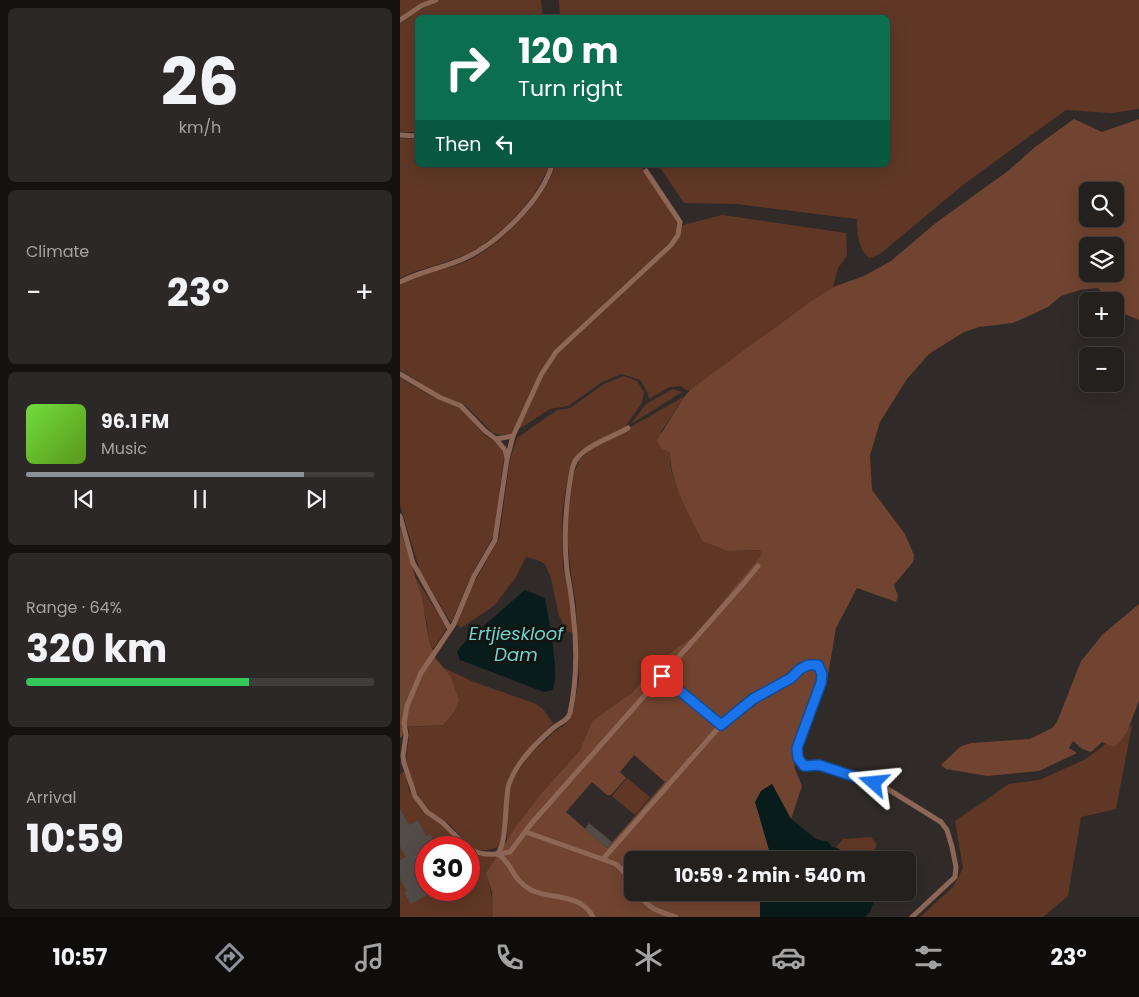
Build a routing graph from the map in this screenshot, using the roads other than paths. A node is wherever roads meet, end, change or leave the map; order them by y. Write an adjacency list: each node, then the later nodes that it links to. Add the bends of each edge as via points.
1 (436, 0): 2 (street)
2 (400, 20)
3 (400, 135): 4 (street)
4 (415, 136)
5 (551, 167): 7 (street, via 540,190 496,238 464,258)
6 (646, 171): 10 (street, via 680,222 678,235 556,352)
7 (400, 282)
8 (400, 374): 11 (street, via 438,397 462,406)
9 (628, 428): 21 (street, via 587,449 573,466 564,524 574,613 576,671 570,714 533,748 510,783 503,841)
10 (513, 436): 11 (street); 12 (street)
11 (496, 439): 12 (street, via 505,450)
12 (507, 459): 15 (street, via 495,540)
13 (400, 516): 15 (street, via 413,563)
14 (758, 566): 16 (street)
15 (450, 629): 19 (street, via 421,673 408,706 403,756 416,796 427,812)
16 (662, 676): 17 (street); 18 (street)
17 (721, 725): 22 (street); 27 (street, via 753,699 791,678 800,669 818,665 821,683 799,741 800,763 804,766 819,765 886,788 941,822 949,835 955,876)
18 (526, 832): 21 (street, via 510,852); 22 (street)
19 (456, 836)
20 (480, 853): 21 (street)
21 (497, 854): 25 (street, via 509,864 520,883 546,896 576,900)
22 (603, 859): 23 (street)
23 (624, 871)
24 (644, 901): 26 (street, via 663,914)
25 (593, 917)
26 (676, 917)
27 (912, 917)

